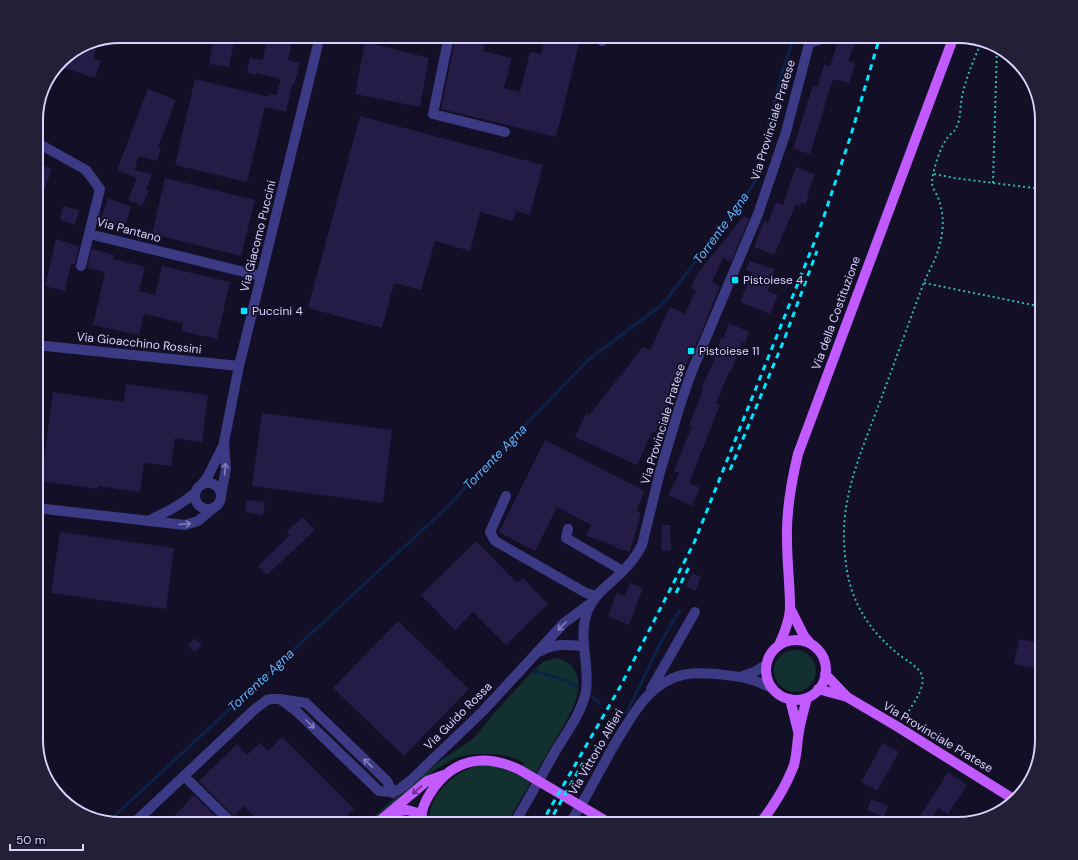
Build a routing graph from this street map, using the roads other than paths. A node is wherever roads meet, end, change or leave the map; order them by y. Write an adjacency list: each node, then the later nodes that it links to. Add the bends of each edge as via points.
1 (318, 43): 9 (street, Via Giacomo Puccini)
2 (448, 43): 5 (street, via 433,114)
3 (809, 43): 20 (street, Via Provinciale Pratese, via 786,132 758,214 681,402 642,545)
4 (951, 43): 22 (main road, Via della Costituzione, via 798,454 787,512)
5 (505, 132)
6 (43, 146): 7 (street, Via Pantano, via 86,170 100,189)
7 (89, 234): 8 (street); 9 (street, Via Pantano)
8 (81, 266)
9 (261, 276): 11 (street, Via Giacomo Puccini)
10 (43, 346): 11 (street, Via Gioacchino Rossini)
11 (239, 366): 12 (street, Via Giacomo Puccini)
12 (224, 442): 13 (street, Via Giacomo Puccini, via 207,478); 14 (street, Via Giacomo Puccini, one-way to 12, via 226,469)
13 (199, 488): 14 (street, via 206,484 214,485); 16 (street, via 196,500 200,507 208,509); 18 (street, Via Giacomo Puccini, via 175,508)
14 (221, 495): 16 (street)
15 (506, 496): 21 (street, via 490,532 495,540)
16 (216, 506): 18 (street, one-way to 16, via 185,525 198,521)
17 (43, 509): 18 (street)
18 (148, 521)
19 (568, 529): 20 (street, via 566,538)
20 (623, 571): 21 (street, Via Provinciale Pratese)
21 (593, 600): 26 (street, Via Provinciale Pratese, via 582,630); 27 (street, Via Guido Rossa, one-way to 27, via 564,623)
22 (790, 608): 24 (main road, via 804,636); 25 (main road)
23 (695, 612): 33 (street, Via Vittorio Alfieri)
24 (811, 644): 25 (main road, via 795,640); 29 (main road, via 820,652 826,668)
25 (779, 645): 28 (main road, via 770,654)
26 (584, 646): 27 (street, Via Guido Rossa, via 555,646); 47 (street, Via Provinciale Pratese, via 587,678 584,698)
27 (537, 653): 39 (street, Via Guido Rossa, via 437,756 393,793 379,791 296,711 280,699 267,700 255,709)
28 (766, 665): 30 (street, Via Vittorio Alfieri); 31 (main road, via 768,681)
29 (825, 674): 32 (main road); 34 (main road, Via Provinciale Pratese)
30 (740, 676): 31 (street, Via Vittorio Alfieri); 33 (street, Via Vittorio Alfieri, via 687,674 671,678)
31 (772, 688): 36 (main road)
32 (818, 689): 34 (main road, Via Provinciale Pratese); 35 (main road)
33 (648, 694): 48 (street, Via Vittorio Alfieri, via 607,756)
34 (847, 697): 40 (main road, Via Provinciale Pratese)
35 (807, 698): 36 (main road); 37 (main road)
36 (790, 699): 37 (main road)
37 (798, 733): 50 (main road, via 794,764 774,804)
38 (444, 775): 41 (main road, one-way to 41, via 427,781); 46 (main road, via 429,794); 49 (main road, via 473,761 493,760 520,770)
39 (184, 776): 42 (street); 43 (street)
40 (1009, 797)
41 (391, 812): 44 (main road); 45 (main road, via 408,810)
42 (140, 817)
43 (226, 817)
44 (385, 817)
45 (418, 817)
46 (422, 817)
47 (518, 817)
48 (573, 817)
49 (599, 817)
50 (764, 817)

